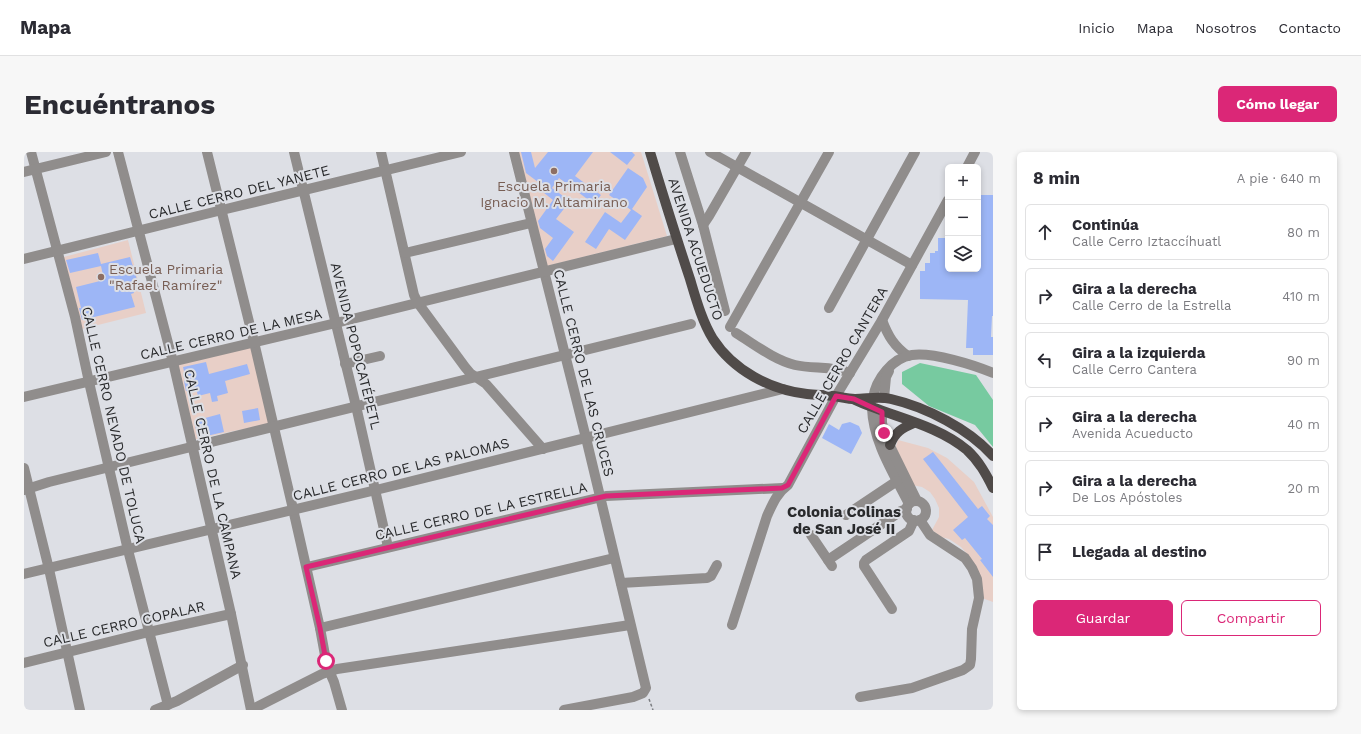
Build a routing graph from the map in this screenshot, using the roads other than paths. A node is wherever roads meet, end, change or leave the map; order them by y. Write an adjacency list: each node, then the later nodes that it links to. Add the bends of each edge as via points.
1 (31, 152): 18 (street, CALLE CERRO NEVADO DE TOLUCA)
2 (106, 152): 18 (street)
3 (118, 152): 27 (street, CALLE CERRO DE LA CAMPANA)
4 (206, 152): 24 (street)
5 (294, 152): 21 (street, AVENIDA POPOCATÉPETL)
6 (381, 152): 19 (street)
7 (461, 152): 19 (street, CALLE CERRO DEL YANETE)
8 (514, 152): 25 (street, CALLE CERRO DE LAS CRUCES)
9 (650, 152): 28 (main road, AVENIDA ACUEDUCTO)
10 (680, 152): 26 (street, AVENIDA ACUEDUCTO)
11 (710, 152): 17 (street)
12 (746, 152): 17 (street)
13 (829, 152): 22 (street)
14 (915, 152): 29 (street)
15 (973, 153): 16 (street)
16 (968, 164)
17 (737, 168): 22 (street); 26 (street)
18 (35, 169): 20 (street); 30 (street, CALLE CERRO NEVADO DE TOLUCA)
19 (385, 170): 21 (street, CALLE CERRO DEL YANETE); 31 (street)
20 (24, 172)
21 (303, 190): 24 (street, CALLE CERRO DEL YANETE); 39 (street, AVENIDA POPOCATÉPETL)
22 (801, 203): 29 (street); 48 (street, AVENIDA ACUEDUCTO, via 733,330 790,364)
23 (945, 205): 33 (street, CALLE CERRO CANTERA)
24 (222, 210): 27 (street, CALLE CERRO DEL YANETE); 41 (street)
25 (531, 223): 31 (street); 34 (street, CALLE CERRO DE LAS CRUCES)
26 (703, 225): 37 (street, AVENIDA ACUEDUCTO)
27 (138, 231): 30 (street, CALLE CERRO DEL YANETE); 45 (street, CALLE CERRO DE LA CAMPANA)
28 (676, 239): 34 (street, CALLE CERRO DE LA MESA); 52 (main road, AVENIDA ACUEDUCTO, via 712,338 735,364 752,376)
29 (866, 240): 33 (street); 36 (street)
30 (57, 251): 32 (street, CALLE CERRO DEL YANETE); 51 (street, CALLE CERRO NEVADO DE TOLUCA, via 75,317)
31 (405, 253): 35 (street)
32 (24, 259)
33 (912, 265): 38 (street, CALLE CERRO CANTERA)
34 (545, 271): 35 (street, CALLE CERRO DE LA MESA); 42 (street, CALLE CERRO DE LAS CRUCES)
35 (418, 303): 39 (street, CALLE CERRO DE LA MESA); 50 (street)
36 (829, 308)
37 (725, 311)
38 (882, 320): 44 (street, via 889,338); 48 (street, CALLE CERRO CANTERA)
39 (336, 323): 41 (street, CALLE CERRO DE LA MESA); 46 (street, AVENIDA POPOCATÉPETL)
40 (691, 324): 42 (street)
41 (254, 342): 45 (street, CALLE CERRO DE LA MESA); 60 (street)
42 (565, 355): 50 (street); 61 (street, CALLE CERRO DE LAS CRUCES)
43 (380, 356): 46 (street)
44 (908, 356): 47 (street); 49 (street, via 933,356)
45 (172, 362): 51 (street, CALLE CERRO DE LA MESA); 63 (street, CALLE CERRO DE LA CAMPANA)
46 (345, 364): 57 (street, AVENIDA POPOCATÉPETL)
47 (891, 367): 55 (street, via 886,377); 56 (street, via 877,383)
48 (850, 373): 53 (street, CALLE CERRO CANTERA)
49 (993, 373)
50 (475, 377): 57 (street); 64 (street, via 486,384)
51 (88, 382): 54 (street, CALLE CERRO DE LA MESA); 67 (street, CALLE CERRO NEVADO DE TOLUCA)
52 (783, 389): 53 (main road, AVENIDA ACUEDUCTO); 61 (street, CALLE CERRO DE LAS PALOMAS)
53 (836, 396): 56 (main road, AVENIDA ACUEDUCTO); 69 (street, CALLE CERRO CANTERA, via 788,485)
54 (24, 397)
55 (884, 398): 56 (main road, AVENIDA ACUEDUCTO); 58 (main road); 65 (main road, AVENIDA ACUEDUCTO, via 951,422 976,439)
56 (872, 403): 58 (main road); 68 (street, via 876,434)
57 (356, 406): 60 (street); 72 (street, AVENIDA POPOCATÉPETL)
58 (882, 412): 59 (main road); 62 (street, via 883,430)
59 (914, 423): 62 (main road, via 897,432); 70 (main road, via 946,437 968,451)
60 (274, 426): 63 (street); 75 (street)
61 (586, 438): 64 (street, CALLE CERRO DE LAS PALOMAS); 73 (street, CALLE CERRO DE LAS CRUCES)
62 (890, 445): 74 (street)
63 (191, 447): 67 (street); 78 (street, CALLE CERRO DE LA CAMPANA)
64 (543, 449): 72 (street, CALLE CERRO DE LAS PALOMAS)
65 (993, 456)
66 (24, 468): 71 (street)
67 (109, 468): 71 (street); 81 (street, CALLE CERRO NEVADO DE TOLUCA)
68 (897, 481): 74 (street); 76 (street)
69 (782, 488): 73 (street, CALLE CERRO DE LA ESTRELLA); 91 (street, CALLE CERRO CANTERA, via 767,516)
70 (993, 488)
71 (26, 489): 85 (street)
72 (376, 490): 75 (street, CALLE CERRO DE LAS PALOMAS); 80 (street, AVENIDA POPOCATÉPETL)
73 (600, 497): 80 (street, CALLE CERRO DE LA ESTRELLA); 82 (street, CALLE CERRO DE LAS CRUCES)
74 (911, 505): 77 (street, via 908,516); 77 (street, via 924,505 926,510 924,516); 79 (street, via 830,563)
75 (294, 509): 78 (street, CALLE CERRO DE LAS PALOMAS); 84 (street)
76 (846, 515)
77 (917, 520): 88 (street, via 909,531 864,563); 98 (street, via 930,535 965,558 977,580 979,598 972,629 970,665 963,670 912,688)
78 (212, 529): 81 (street, CALLE CERRO DE LAS PALOMAS); 89 (street, CALLE CERRO DE LA CAMPANA)
79 (812, 535)
80 (388, 547): 84 (street, CALLE CERRO DE LA ESTRELLA)
81 (128, 550): 85 (street, CALLE CERRO DE LAS PALOMAS); 93 (street, CALLE CERRO NEVADO DE TOLUCA)
82 (614, 558): 87 (street, CALLE CERRO DE LAS CRUCES); 92 (street)
83 (716, 565): 87 (street, via 709,578)
84 (306, 567): 92 (street)
85 (49, 569): 86 (street, CALLE CERRO DE LAS PALOMAS); 94 (street)
86 (24, 574)
87 (620, 584): 90 (street, CALLE CERRO DE LAS CRUCES)
88 (892, 609)
89 (231, 614): 93 (street, CALLE CERRO COPALAR); 96 (street, CALLE CERRO DE LA CAMPANA)
90 (630, 625): 97 (street); 104 (street, CALLE CERRO DE LAS CRUCES, via 646,688 643,693)
91 (732, 625)
92 (320, 628): 97 (street)
93 (149, 632): 94 (street, CALLE CERRO COPALAR); 99 (street, CALLE CERRO NEVADO DE TOLUCA)
94 (68, 652): 95 (street, CALLE CERRO COPALAR); 100 (street)
95 (24, 663)
96 (243, 665): 99 (street); 102 (street, CALLE CERRO DE LA CAMPANA)
97 (330, 671): 102 (street); 103 (street)
98 (860, 697)
99 (168, 705): 101 (street)
100 (80, 710)
101 (155, 710)
102 (251, 710)
103 (342, 710)
104 (564, 710)

